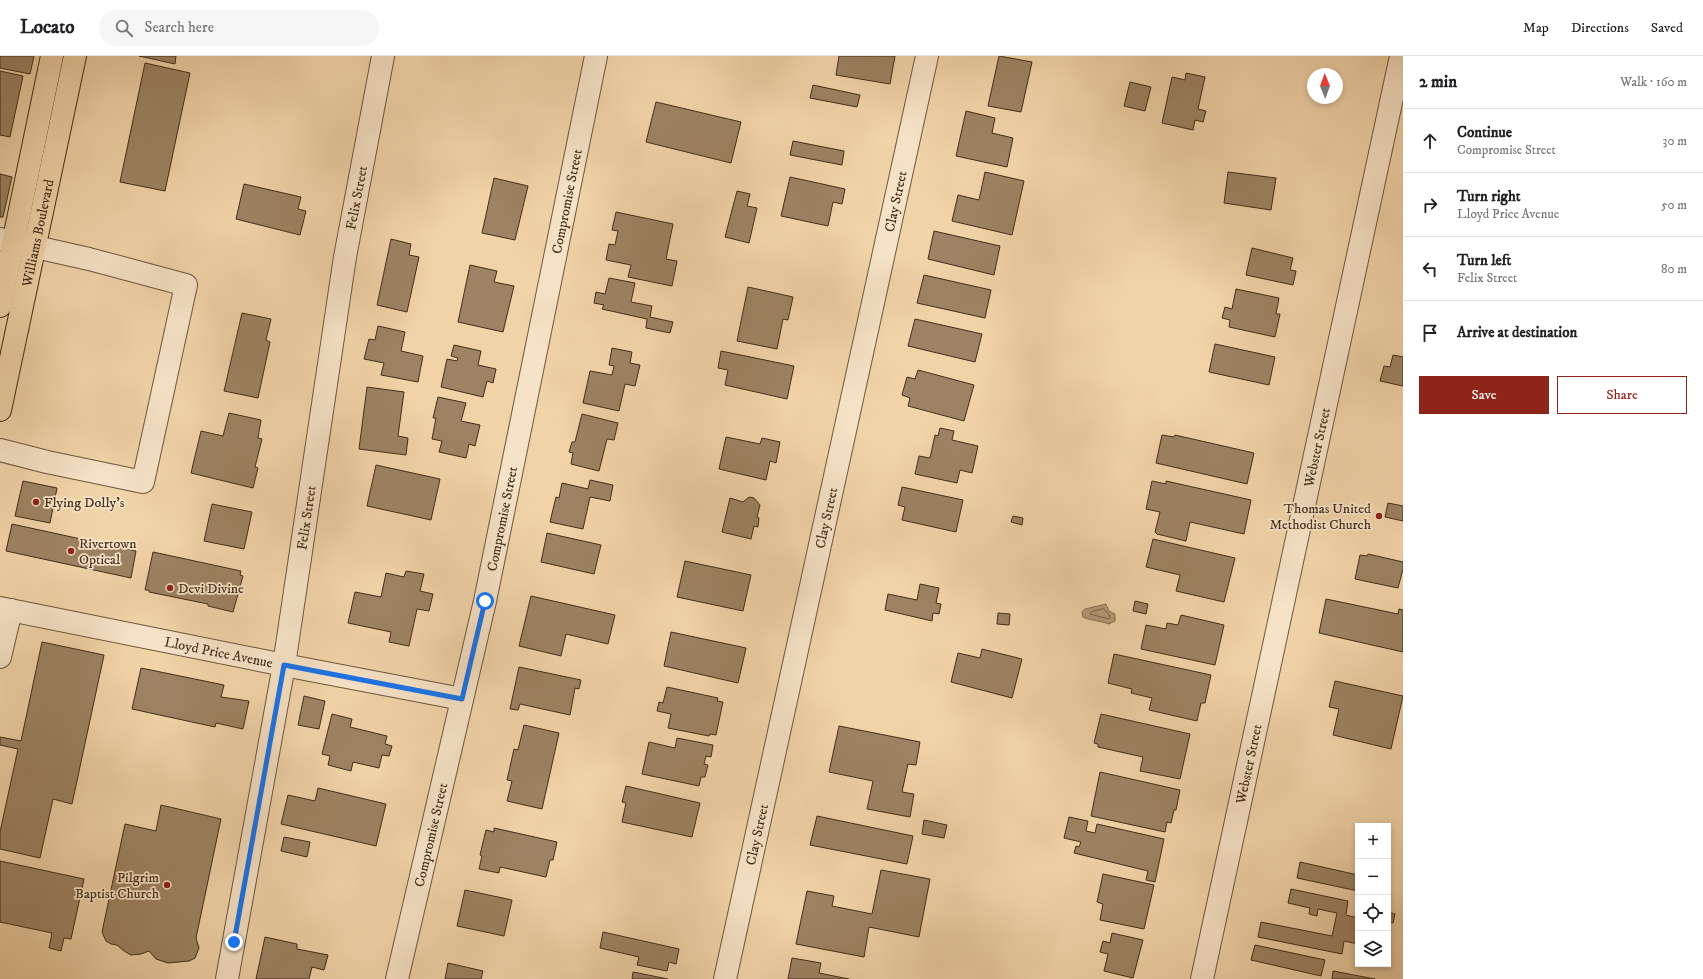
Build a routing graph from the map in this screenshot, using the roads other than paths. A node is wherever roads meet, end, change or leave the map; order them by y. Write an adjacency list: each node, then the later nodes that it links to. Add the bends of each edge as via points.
1 (52, 56): 7 (main road, Williams Boulevard)
2 (74, 56): 7 (main road, Williams Boulevard)
3 (383, 56): 13 (street, Felix Street, via 345,257)
4 (596, 56): 14 (street, Compromise Street, via 485,601)
5 (927, 56): 17 (street, Clay Street)
6 (1401, 56): 18 (street, Webster Street)
7 (16, 243): 8 (main road, Williams Boulevard); 9 (main road, Williams Boulevard); 10 (street, via 186,285 143,482)
8 (0, 306)
9 (0, 410)
10 (0, 450)
11 (5, 609): 12 (street); 13 (street, Lloyd Price Avenue)
12 (0, 657)
13 (284, 665): 14 (street, Lloyd Price Avenue); 15 (street, Felix Street)
14 (462, 699): 16 (street, Compromise Street)
15 (227, 979)
16 (397, 979)
17 (725, 979)
18 (1202, 979)

